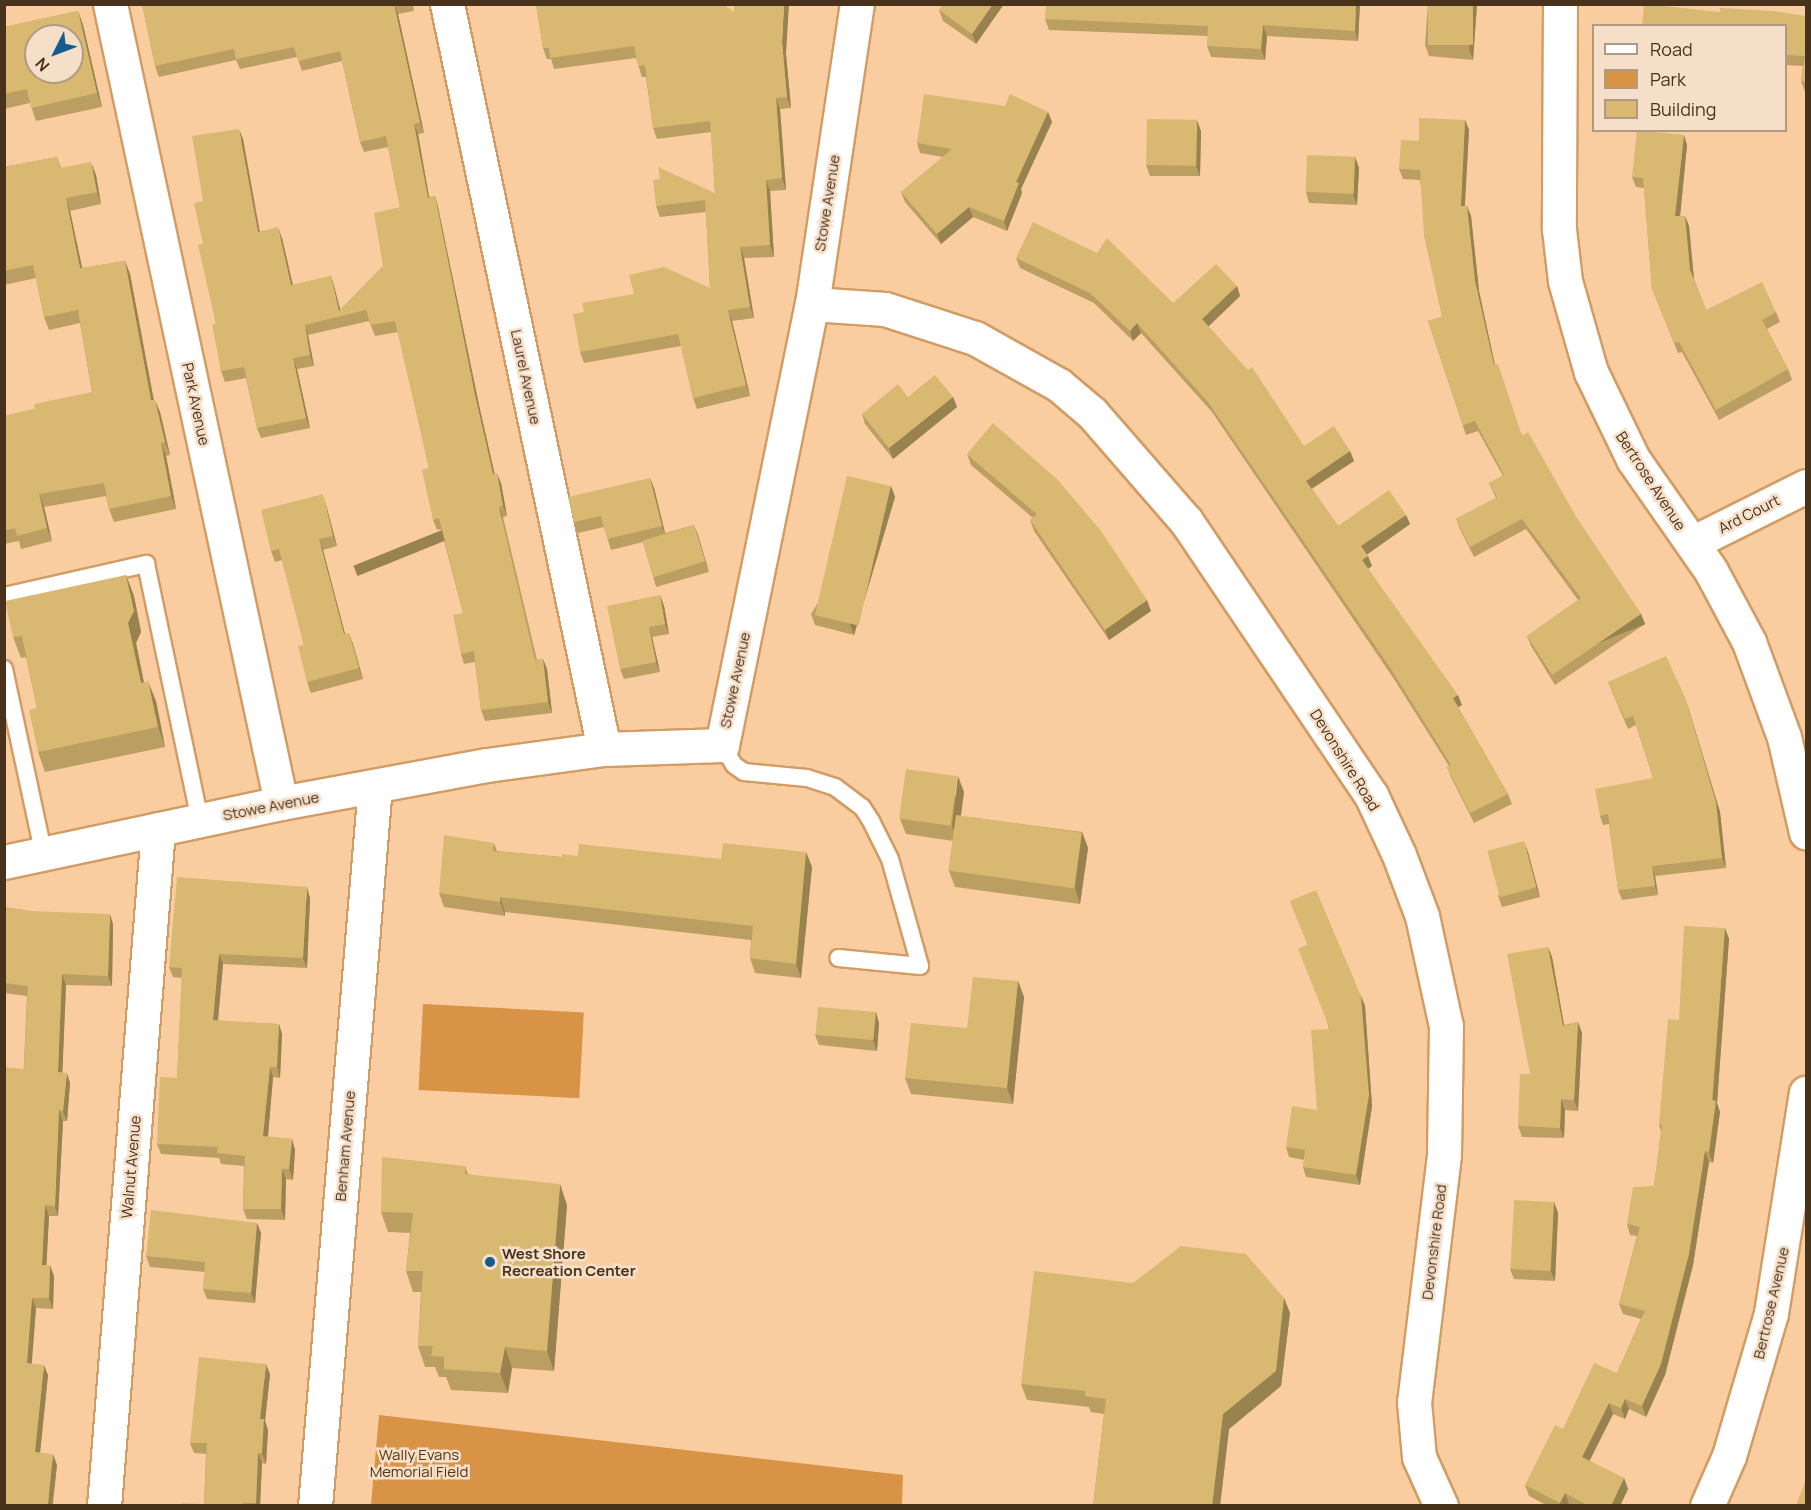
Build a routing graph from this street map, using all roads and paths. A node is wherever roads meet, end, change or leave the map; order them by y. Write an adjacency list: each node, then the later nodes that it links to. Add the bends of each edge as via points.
1 (111, 4): 13 (street, Park Avenue)
2 (447, 4): 11 (street, Laurel Avenue)
3 (857, 4): 5 (street, Stowe Avenue)
4 (1560, 4): 7 (street, Bertrose Avenue, via 1558,171 1565,281 1591,372 1610,416 1632,459)
5 (812, 304): 10 (street, Stowe Avenue); 23 (street, Devonshire Road, via 885,309 975,338 1059,385 1092,413 1186,521 1371,795 1422,916 1446,1026 1444,1155 1414,1402 1419,1457)
6 (1806, 486): 7 (street, Ard Court)
7 (1692, 543): 16 (street, Bertrose Avenue, via 1731,604 1765,678 1784,736)
8 (4, 596): 14 (lane, via 146,564)
9 (4, 669): 17 (lane)
10 (722, 745): 11 (street, Stowe Avenue); 19 (lane, via 734,765 744,772 807,778 828,785 862,807 871,821 890,860 920,966)
11 (604, 749): 12 (street, Stowe Avenue)
12 (375, 786): 13 (street, Stowe Avenue); 22 (street, Benham Avenue)
13 (281, 802): 14 (street, Stowe Avenue)
14 (200, 820): 15 (street, Stowe Avenue)
15 (158, 829): 17 (street, Stowe Avenue); 21 (street, Walnut Avenue)
16 (1806, 832)
17 (44, 855): 18 (street, Stowe Avenue)
18 (4, 862)
19 (838, 958)
20 (1806, 1093): 24 (street, Bertrose Avenue, via 1772,1313 1729,1456)
21 (104, 1506)
22 (315, 1506)
23 (1440, 1506)
24 (1707, 1506)

